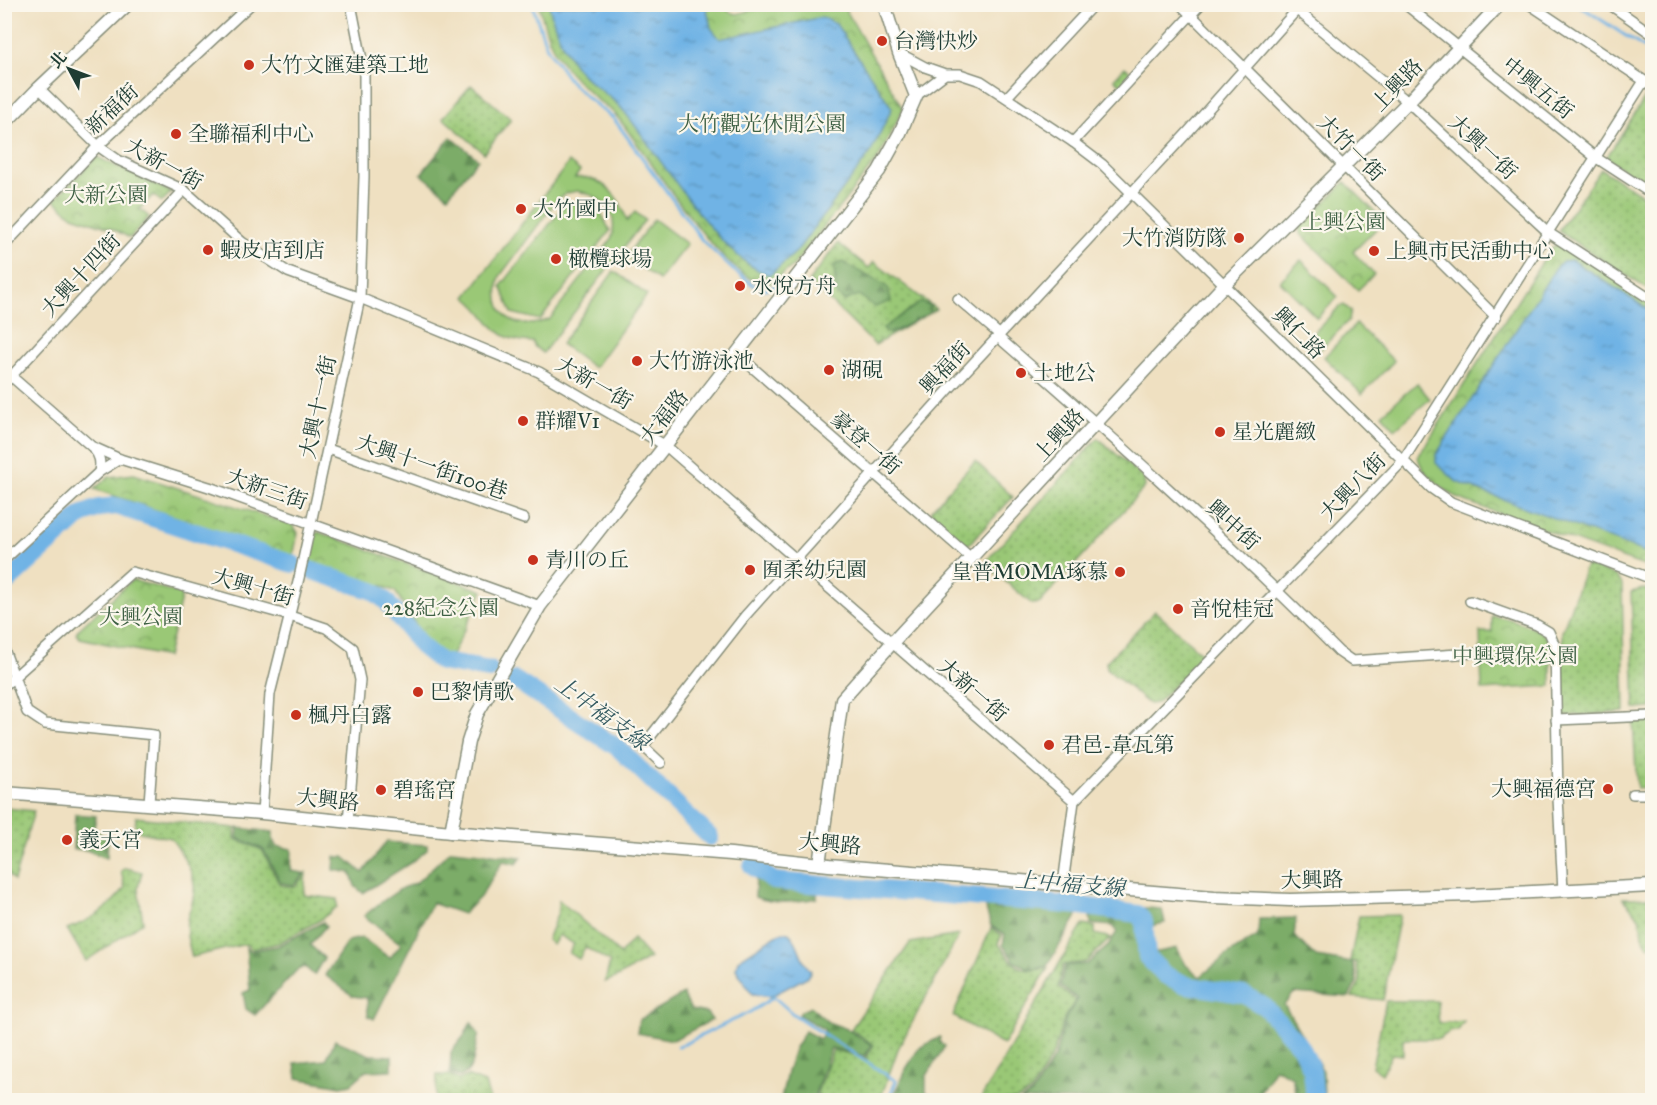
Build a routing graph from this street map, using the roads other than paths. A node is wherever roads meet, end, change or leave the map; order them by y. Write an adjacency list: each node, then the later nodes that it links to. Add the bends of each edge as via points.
1 (128, 4): 20 (street)
2 (251, 4): 26 (street, 新福街)
3 (351, 4): 35 (street, 大興十一街, via 364,70)
4 (884, 4): 16 (street)
5 (1094, 4): 22 (street)
6 (1180, 4): 13 (street, 大竹一街)
7 (1201, 4): 13 (street)
8 (1405, 4): 15 (street, 中興五街)
9 (1500, 4): 15 (street, 上興路)
10 (1529, 4): 19 (street)
11 (1609, 4): 14 (street)
12 (1299, 7): 17 (street, 興福街); 23 (street, 大興一街)
13 (1191, 15): 17 (street, 大竹一街); 25 (street)
14 (1653, 34)
15 (1460, 48): 23 (street, 上興路); 27 (street, 中興五街)
16 (899, 53): 18 (street, 興仁路); 21 (street)
17 (1244, 68): 28 (street, 大竹一街); 30 (street, 興福街)
18 (945, 74): 21 (street); 22 (street, 興仁路, via 981,81)
19 (1648, 83): 27 (street, 大興八街)
20 (39, 88): 24 (street); 26 (street, 大新一街)
21 (916, 96): 40 (street, 大福路, via 879,171)
22 (1007, 97): 25 (street, 興仁路)
23 (1408, 102): 28 (street, 上興路); 32 (street, 大興一街)
24 (4, 123)
25 (1073, 142): 30 (street, 興仁路)
26 (98, 146): 29 (street, 大新一街, via 118,160); 33 (street, 新福街)
27 (1595, 157): 31 (street, 中興五街); 32 (street, 大興八街)
28 (1344, 166): 34 (street, 上興路); 38 (street, 大竹一街)
29 (184, 190): 35 (street, 大新一街, via 242,242 288,272); 41 (street, 大興十四街)
30 (1131, 192): 34 (street, 興仁路); 39 (street, 興福街)
31 (1653, 194)
32 (1549, 232): 37 (street, 大興一街); 38 (street, 大興八街)
33 (4, 246)
34 (1224, 285): 43 (street, 上興路); 48 (street, 興仁路)
35 (360, 298): 45 (street, 大新一街, via 539,372); 46 (street, 大興十一街)
36 (958, 299): 39 (street, 興中街)
37 (1653, 300)
38 (1496, 317): 48 (street, 大興八街)
39 (999, 336): 43 (street, 興中街); 50 (street, 興福街)
40 (737, 354): 45 (street, 大福路); 50 (street, 豪登一街)
41 (8, 373): 42 (street, 大興十四街); 44 (street, 大新三街)
42 (4, 384)
43 (1097, 423): 53 (street, 上興路); 57 (street, 興中街)
44 (91, 446): 47 (street, 大新三街); 49 (street, via 98,454)
45 (666, 446): 54 (street, 大新一街); 59 (street, 大福路)
46 (328, 449): 51 (street, 大興十一街100巷); 52 (street, 大興十一街)
47 (120, 459): 49 (street); 52 (street, 大新三街)
48 (1402, 462): 56 (street, 興仁路, via 1451,502); 57 (street, 大興八街)
49 (99, 472): 55 (street)
50 (874, 474): 53 (street, 豪登一街); 54 (street, 興福街)
51 (524, 519)
52 (310, 523): 59 (street, 大新三街); 60 (street, 大興十一街)
53 (971, 558): 61 (street, 上興路)
54 (796, 559): 61 (street, 大新一街); 68 (street, 興福街, via 729,635 643,746)
55 (4, 560)
56 (1653, 579)
57 (1278, 591): 63 (street, 興中街, via 1352,661); 72 (street, 大興八街)
58 (1470, 601): 67 (street, via 1549,632 1555,646)
59 (540, 606): 76 (street, 大福路, via 477,714)
60 (290, 616): 64 (street, 大興十街, via 132,572); 74 (street, 大興十一街, via 270,694); 75 (street, 大興十街, via 326,628 353,648 360,680)
61 (892, 643): 72 (street, 大新一街); 77 (street, 上興路, via 842,699)
62 (4, 649): 64 (street)
63 (1473, 653)
64 (14, 677): 65 (street, 大興十街); 73 (street, via 27,712 45,724 154,735)
65 (4, 686)
66 (1653, 716): 67 (street)
67 (1556, 720): 80 (street)
68 (661, 763)
69 (4, 793): 73 (street, 大興路)
70 (1653, 794): 71 (street)
71 (1633, 795)
72 (1074, 801): 78 (street)
73 (148, 803): 74 (street, 大興路)
74 (262, 813): 75 (street, 大興路)
75 (348, 822): 76 (street, 大興路)
76 (451, 832): 77 (street, 大興路)
77 (819, 864): 78 (street, 大興路)
78 (1063, 884): 80 (street, 大興路, via 1267,900)
79 (1653, 886): 80 (street, 大興路)
80 (1563, 891)

